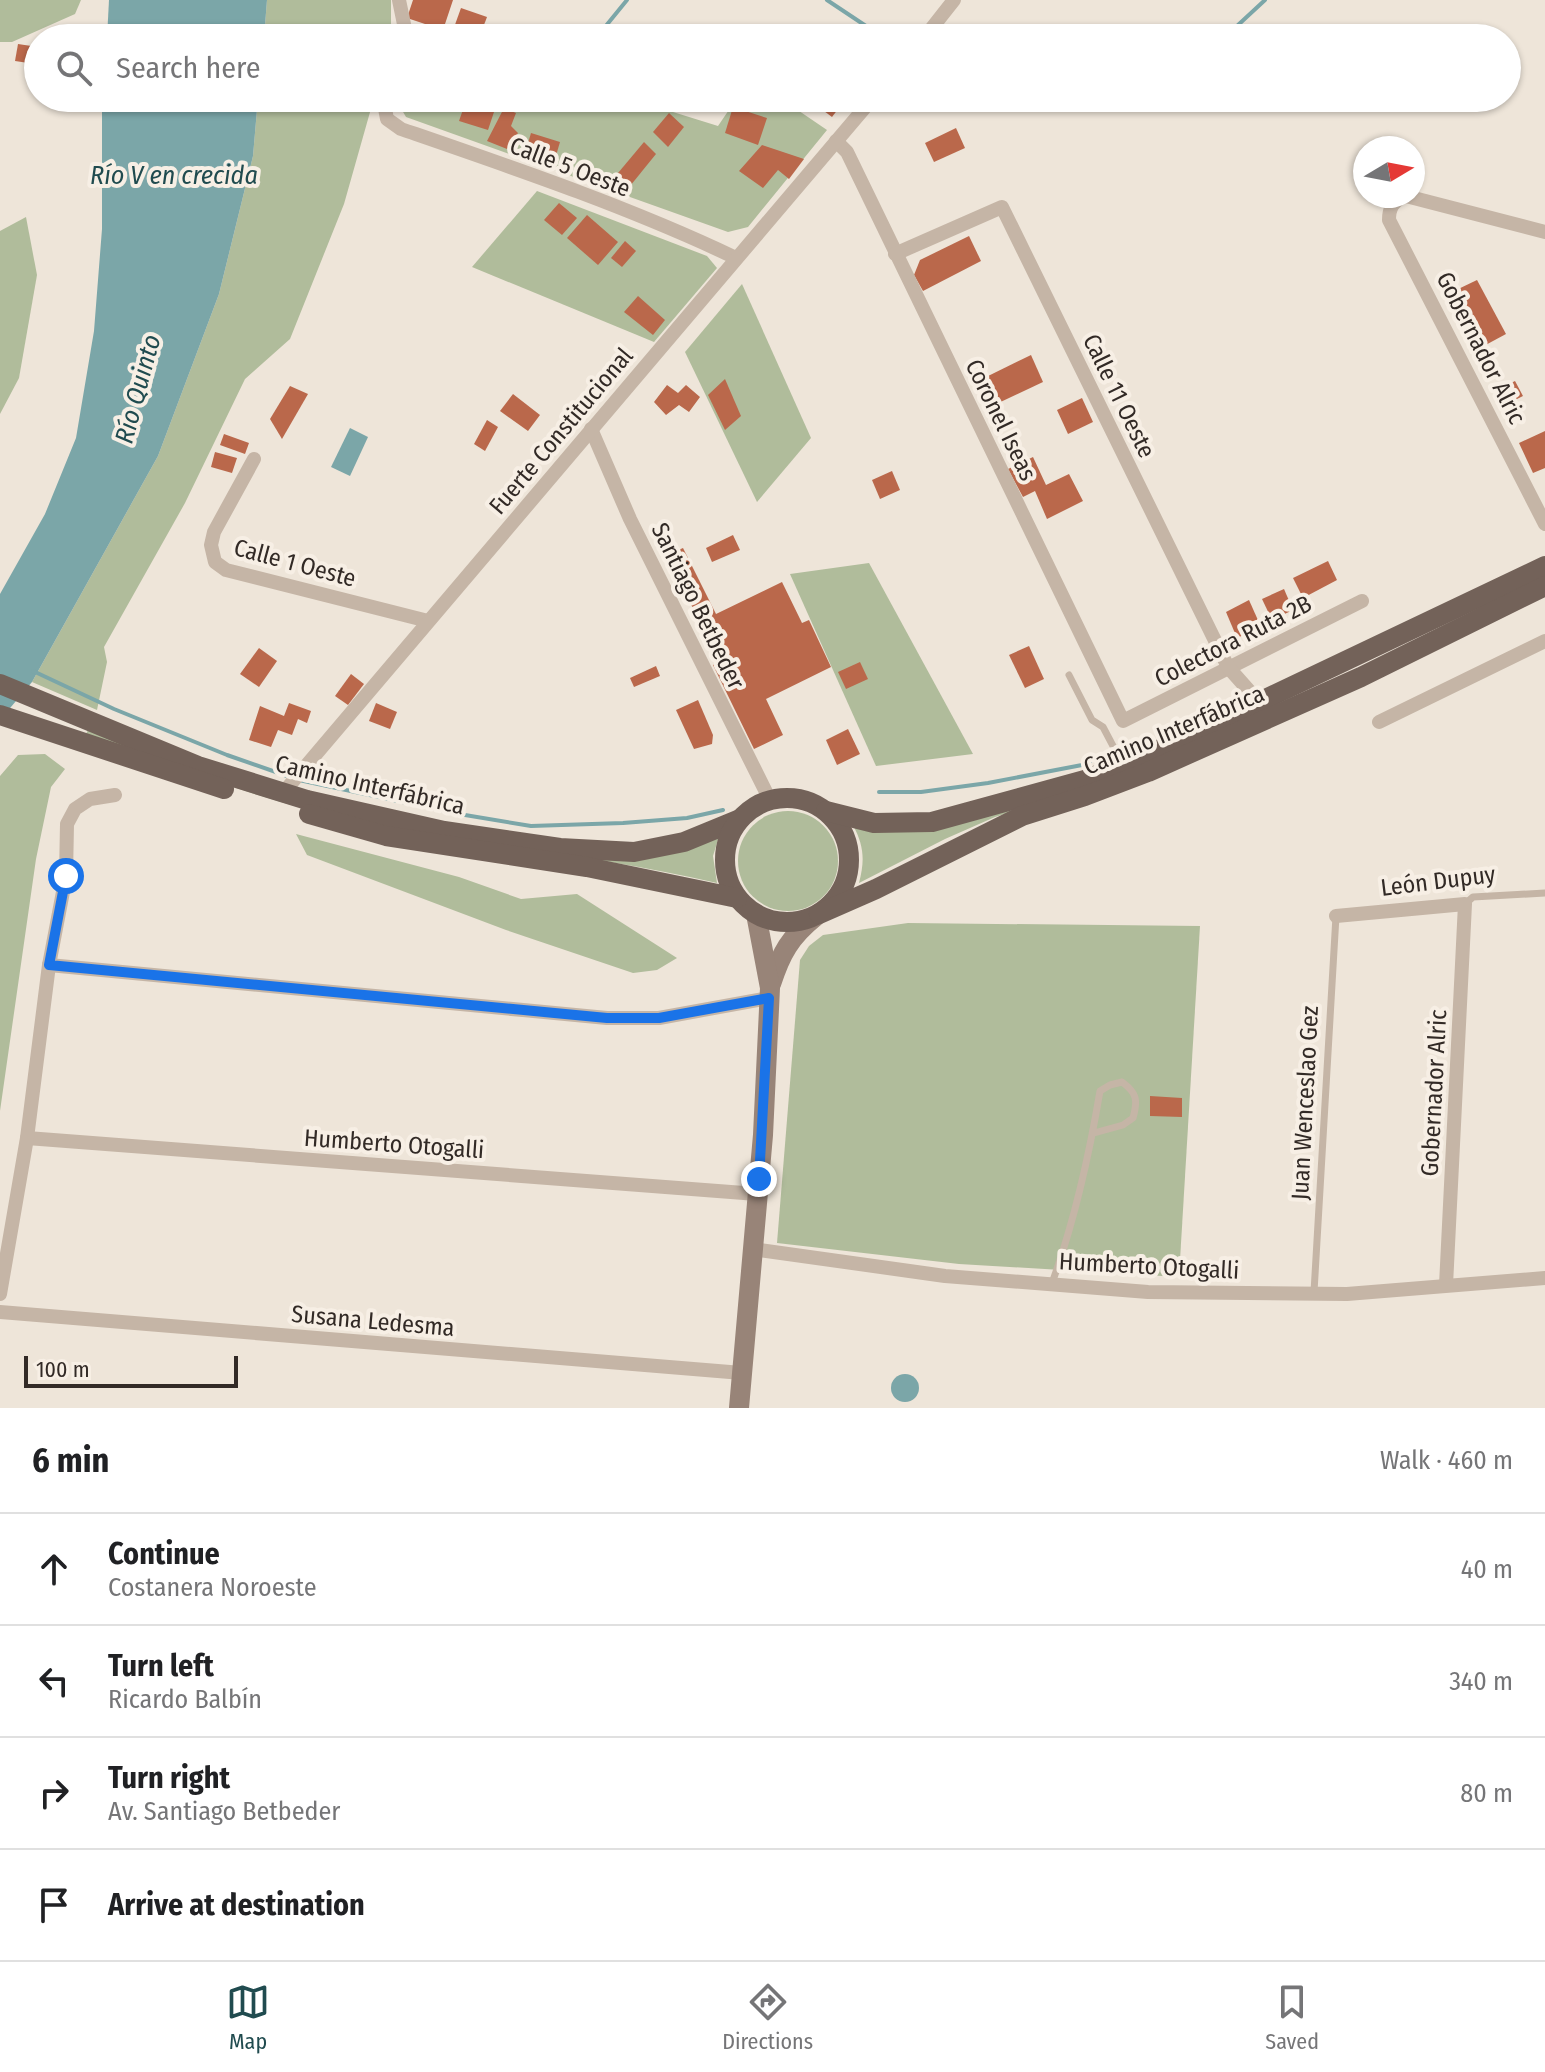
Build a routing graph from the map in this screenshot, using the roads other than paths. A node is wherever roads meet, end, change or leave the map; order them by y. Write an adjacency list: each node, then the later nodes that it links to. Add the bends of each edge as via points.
1 (399, 0): 3 (street)
2 (954, 0): 4 (street)
3 (405, 24)
4 (935, 24)
5 (386, 112): 12 (street, Calle 5 Oeste, via 401,129 507,165)
6 (861, 112): 7 (street, Fuerte Constitucional)
7 (836, 141): 11 (street, Coronel Iseas, via 847,152); 12 (street, Fuerte Constitucional)
8 (1425, 201): 10 (street)
9 (1391, 208): 15 (street, Gobernador Alric, via 1389,220)
10 (1545, 232)
11 (895, 254): 22 (street, Calle 11 Oeste, via 1002,207); 27 (street, Coronel Iseas)
12 (736, 258): 13 (street, Fuerte Constitucional)
13 (591, 429): 20 (street, Fuerte Constitucional); 32 (street, Santiago Betbeder)
14 (254, 459): 20 (street, Calle 1 Oeste, via 214,532 215,562 226,570)
15 (1542, 506): 16 (street, Gobernador Alric)
16 (1545, 524)
17 (1545, 566): 25 (main road, Camino Interfábrica)
18 (1545, 586): 39 (main road, Camino Interfábrica, via 1361,677 1148,772 1000,825)
19 (1362, 601): 22 (street, Colectora Ruta 2B)
20 (428, 621): 30 (street, Fuerte Constitucional)
21 (1545, 641): 28 (street)
22 (1228, 667): 25 (street, Calle 11 Oeste); 27 (street, Colectora Ruta 2B)
23 (1069, 675): 29 (lane)
24 (0, 684): 30 (main road, Camino Interfábrica, via 198,766)
25 (1259, 702): 29 (main road, Camino Interfábrica)
26 (0, 715): 36 (main road, Camino Interfábrica, via 386,836 587,867)
27 (1123, 721)
28 (1379, 722)
29 (1123, 765): 33 (main road, Camino Interfábrica, via 932,822 874,823)
30 (283, 793): 34 (main road, Camino Interfábrica, via 444,831 560,848 634,852 672,845)
31 (115, 795): 41 (street, via 90,799 75,809 67,824 66,876)
32 (770, 800): 33 (main road, Camino Interfábrica, via 809,801); 34 (main road, Camino Interfábrica)
33 (826, 811): 39 (main road, via 847,842 849,861 838,896)
34 (740, 819): 36 (main road, via 725,858)
35 (1545, 893): 37 (lane, León Dupuy, via 1473,897)
36 (737, 898): 38 (main road, Camino Interfábrica)
37 (1465, 904): 40 (street, León Dupuy); 49 (street, Gobernador Alric)
38 (756, 914): 39 (main road, Camino Interfábrica, via 792,923); 42 (main road)
39 (818, 915): 42 (main road, via 796,932 780,957)
40 (1336, 916): 50 (lane, Juan Wenceslao Gez)
41 (49, 965): 42 (street, via 607,1018 659,1018); 44 (street)
42 (770, 993): 45 (main road)
43 (1094, 1133): 43 (lane, via 1100,1091 1122,1082 1134,1091 1133,1118); 48 (lane, via 1068,1241)
44 (27, 1138): 45 (street, Humberto Otogalli); 51 (street)
45 (757, 1194): 46 (main road)
46 (752, 1249): 48 (street, Humberto Otogalli, via 945,1276); 53 (main road)
47 (1545, 1278): 49 (street, Humberto Otogalli)
48 (1052, 1283): 50 (street, Humberto Otogalli, via 1148,1292)
49 (1446, 1285): 50 (street, Humberto Otogalli)
50 (1314, 1292)
51 (0, 1294)
52 (0, 1312): 53 (street, Susana Ledesma)
53 (742, 1373): 54 (main road)
54 (739, 1408)

